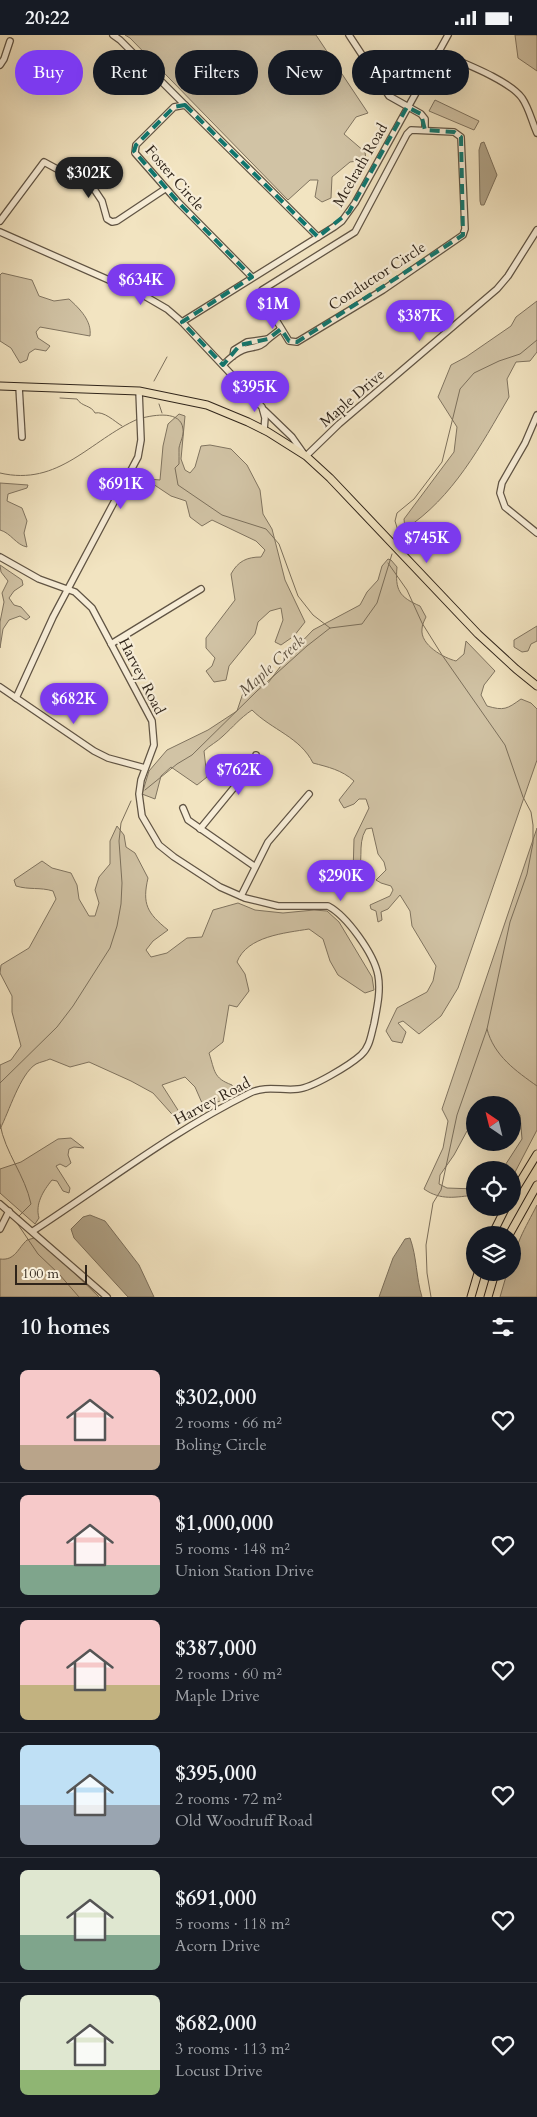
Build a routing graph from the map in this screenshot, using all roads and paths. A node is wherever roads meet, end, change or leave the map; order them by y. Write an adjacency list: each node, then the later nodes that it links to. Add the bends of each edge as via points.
1 (113, 35): 9 (street)
2 (448, 35): 5 (street, Mcelrath Road)
3 (351, 36): 10 (street, via 389,96)
4 (10, 41): 6 (street)
5 (440, 50)
6 (0, 65)
7 (469, 67): 12 (street, via 514,89 526,103)
8 (414, 95): 10 (street, Mcelrath Road)
9 (185, 105): 13 (street, Foster Circle, via 174,107 135,147 136,155); 17 (street)
10 (407, 107): 11 (street, via 422,114); 17 (street, Mcelrath Road, via 349,212)
11 (425, 130): 20 (street, Conductor Circle, via 411,130 406,134 355,232 262,290 262,297); 20 (street, Conductor Circle, via 454,132 461,137 463,235 382,290 297,341 288,341)
12 (537, 133)
13 (166, 189): 14 (street, via 112,222 107,219 102,201 94,189 44,162); 18 (street, Foster Circle)
14 (0, 221)
15 (537, 230): 29 (street, Maple Drive, via 498,289)
16 (0, 232): 19 (street, via 143,295)
17 (318, 237): 18 (street, Mcelrath Road)
18 (252, 277): 19 (street, Mcelrath Road)
19 (182, 321): 21 (street)
20 (281, 329): 21 (street, via 260,347 242,350)
21 (223, 365): 25 (street)
22 (0, 385): 23 (main road)
23 (19, 387): 24 (main road); 28 (street)
24 (140, 391): 27 (main road, via 207,405); 32 (street, via 138,457)
25 (264, 410): 27 (street); 29 (street, via 292,437)
26 (537, 415): 30 (street, via 500,493 505,507)
27 (264, 430): 29 (main road)
28 (22, 437)
29 (305, 455): 35 (main road, via 478,633)
30 (537, 533)
31 (0, 557): 32 (street, Harvey Road, via 32,576)
32 (68, 589): 34 (street, Harvey Road, via 87,602); 37 (street)
33 (200, 589): 34 (street)
34 (111, 644): 39 (street, Harvey Road, via 152,721 154,745)
35 (537, 686)
36 (0, 687): 37 (street)
37 (16, 698): 39 (street, via 94,751)
38 (256, 755): 42 (street, via 255,762)
39 (145, 768): 44 (street, Harvey Road, via 139,787 140,808 159,845 220,887)
40 (309, 794): 43 (street, via 268,842)
41 (183, 808): 42 (street, via 188,820)
42 (200, 829): 43 (street)
43 (254, 866): 44 (street)
44 (241, 896): 52 (street, Harvey Road, via 278,906 328,906 340,913 370,956 378,976 377,1006 368,1046 361,1055 309,1087 260,1089 207,1115)
45 (537, 1154): 46 (main road)
46 (521, 1180)
47 (537, 1185): 50 (main road)
48 (0, 1204): 49 (street)
49 (9, 1211): 51 (street); 52 (street)
50 (514, 1226)
51 (0, 1229)
52 (33, 1231): 55 (street)
53 (476, 1281): 56 (main road)
54 (492, 1281): 57 (main road)
55 (107, 1297)
56 (471, 1297)
57 (488, 1297)

